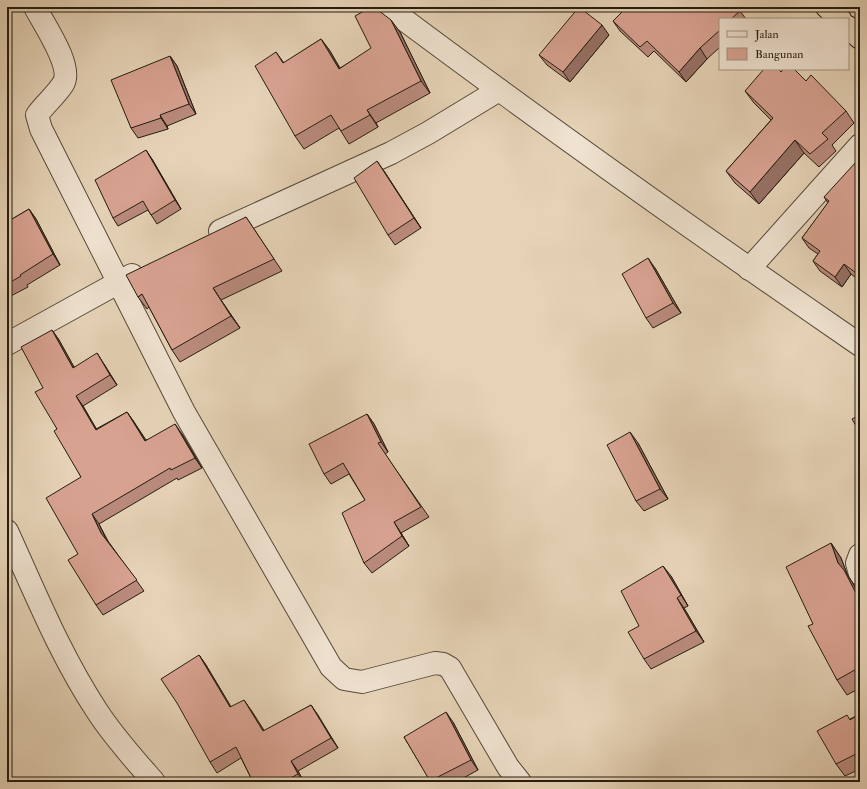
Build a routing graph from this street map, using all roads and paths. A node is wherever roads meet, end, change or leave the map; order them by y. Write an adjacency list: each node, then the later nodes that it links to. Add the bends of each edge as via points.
1 (34, 7): 12 (street, via 60,54 66,76 64,83 37,115 41,129)
2 (387, 7): 7 (street)
3 (826, 7): 4 (highway)
4 (839, 18)
5 (849, 28): 6 (highway)
6 (860, 38)
7 (499, 90): 9 (street, via 428,134); 11 (street)
8 (860, 145): 11 (street)
9 (200, 240)
10 (153, 264): 12 (street)
11 (749, 269): 14 (street)
12 (119, 281): 13 (street); 19 (street, via 184,412 331,667 344,679 362,682 435,663 450,668 508,767)
13 (7, 344)
14 (860, 345)
15 (7, 531): 18 (street, via 54,636 74,673 97,711)
16 (860, 555): 17 (street, via 857,563)
17 (860, 574)
18 (154, 782)
19 (520, 782)

